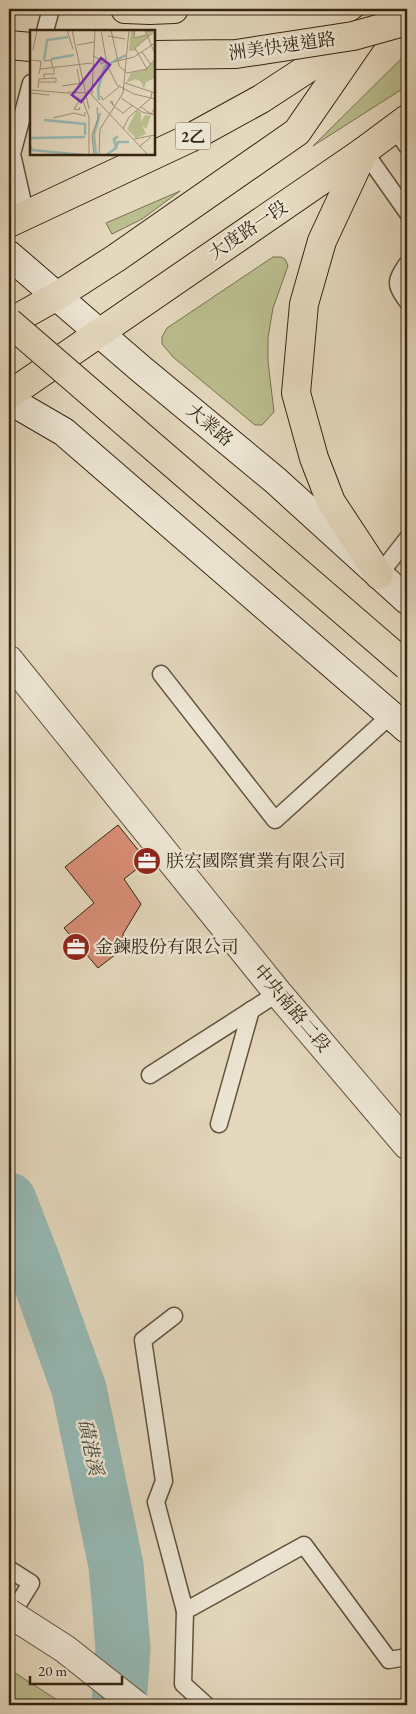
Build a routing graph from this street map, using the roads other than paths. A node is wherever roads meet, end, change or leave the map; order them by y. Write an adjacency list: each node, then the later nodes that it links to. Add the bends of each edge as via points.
1 (51, 9): 7 (lane)
2 (125, 9): 3 (main road)
3 (174, 9)
4 (394, 9): 6 (main road, 2乙)
5 (407, 21): 10 (main road, 洲美快速道路, bridge, via 353,36 236,54)
6 (368, 29): 14 (main road, 2乙, via 261,99); 20 (main road, via 297,132)
7 (45, 30)
8 (9, 45): 9 (main road)
9 (30, 47)
10 (155, 55)
11 (30, 87): 17 (lane, via 12,154)
12 (404, 130): 13 (main road, 大度路一段)
13 (364, 151): 16 (lane); 23 (main road, 大度路一段); 27 (main road, via 319,250 304,304 296,393 314,458 331,502)
14 (155, 154)
15 (153, 155): 17 (main road, 2乙)
16 (407, 212)
17 (17, 220)
18 (9, 255): 20 (main road, 大業路)
19 (407, 264): 21 (lane, via 398,278 399,289)
20 (57, 296): 22 (main road); 23 (main road, 大業路)
21 (407, 301)
22 (9, 322): 30 (main road, bridge)
23 (100, 332): 24 (main road, 大度路一段); 27 (main road, 大業路, via 275,480)
24 (9, 395)
25 (9, 400): 32 (main road, via 64,432)
26 (407, 538): 27 (lane)
27 (379, 575): 28 (main road, 大業路)
28 (407, 600)
29 (10, 663): 33 (main road, 中央南路二段)
30 (407, 666)
31 (161, 674): 32 (lane, via 275,820)
32 (399, 722)
33 (278, 992): 34 (lane); 37 (main road, 中央南路二段)
34 (251, 1010): 35 (lane); 36 (lane)
35 (150, 1075)
36 (219, 1124)
37 (407, 1145)
38 (174, 1316): 40 (lane, via 144,1340 164,1481 156,1502)
39 (9, 1569): 42 (lane, via 31,1583)
40 (185, 1612): 43 (lane, via 304,1545 389,1660); 45 (lane, via 183,1684)
41 (9, 1613): 44 (main road, bridge, via 65,1649)
42 (9, 1619)
43 (407, 1657)
44 (136, 1705)
45 (206, 1705)

